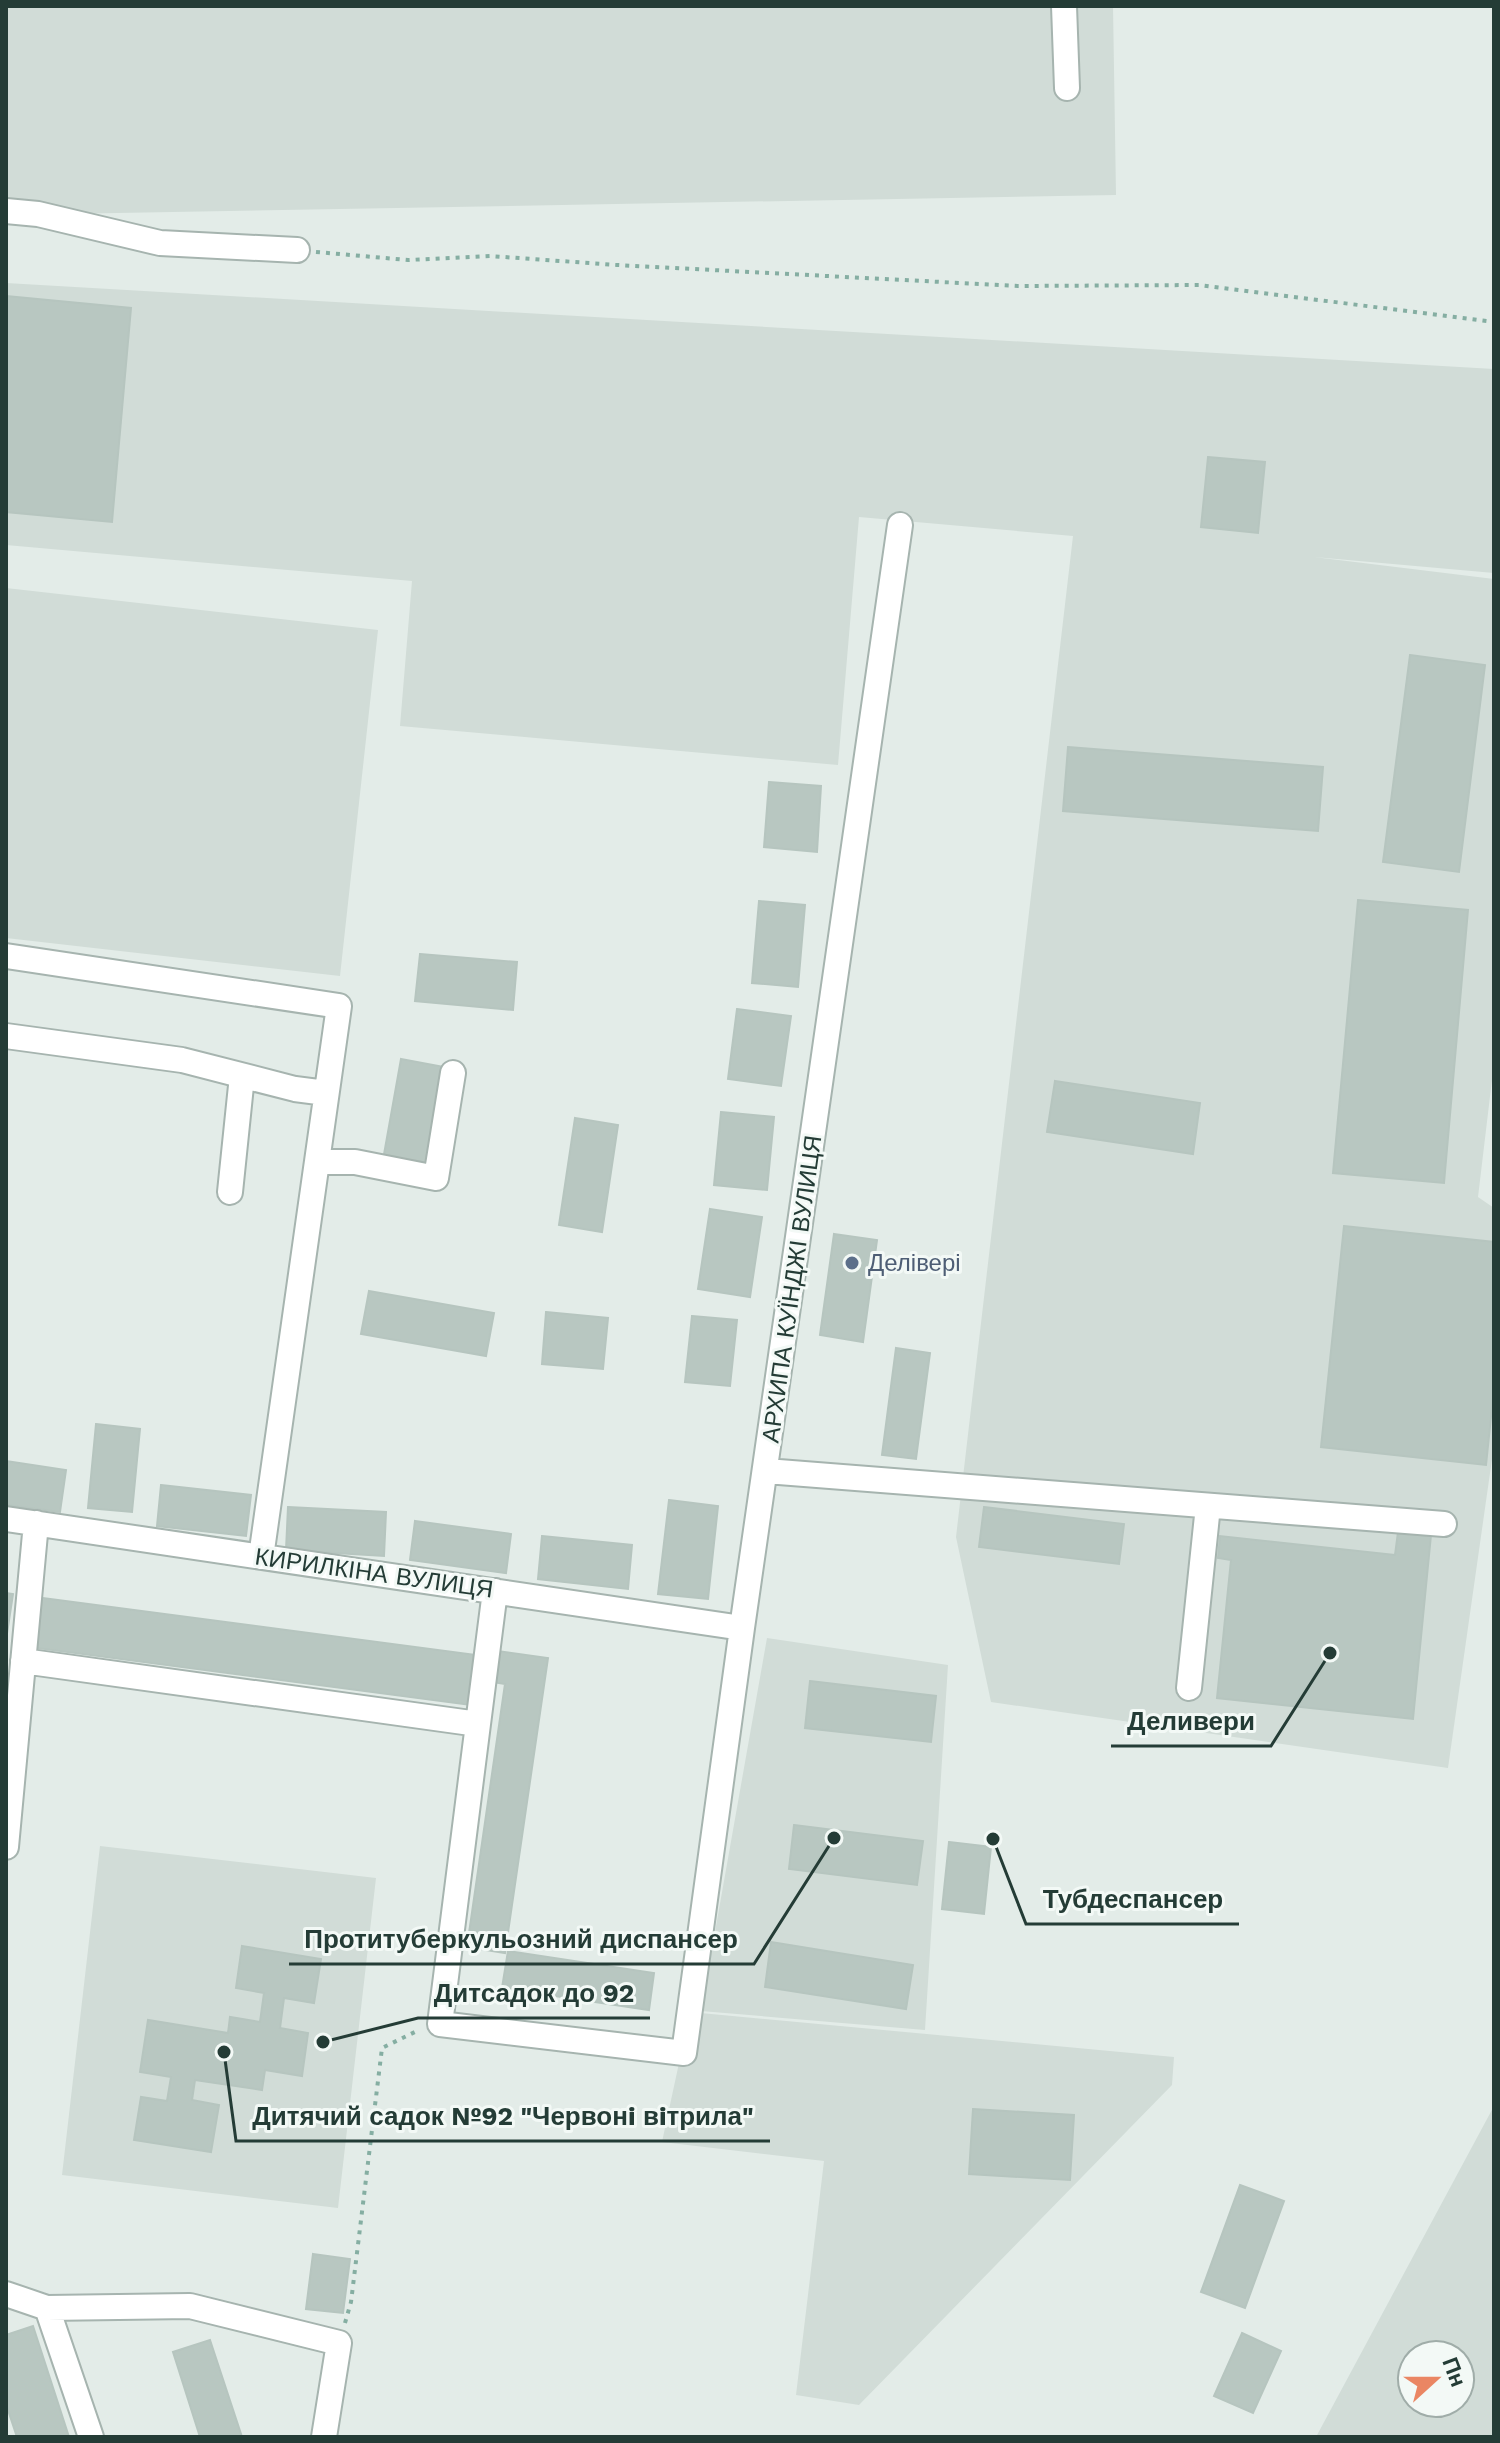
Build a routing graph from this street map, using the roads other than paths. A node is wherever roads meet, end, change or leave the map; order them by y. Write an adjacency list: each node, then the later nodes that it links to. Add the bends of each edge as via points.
1 (1064, 6): 2 (street)
2 (1067, 88)
3 (6, 211): 4 (street, via 160,243)
4 (297, 250)
5 (900, 525): 13 (street, АРХИПА КУЇНДЖІ ВУЛИЦЯ)
6 (6, 956): 10 (street, via 339,1006)
7 (6, 1036): 9 (street, via 182,1060)
8 (453, 1073): 11 (street, via 436,1178 355,1162)
9 (242, 1076): 10 (street); 12 (street)
10 (326, 1093): 11 (street)
11 (317, 1162): 18 (street)
12 (230, 1192)
13 (766, 1471): 14 (street); 20 (street, АРХИПА КУЇНДЖІ ВУЛИЦЯ)
14 (1208, 1506): 17 (street); 22 (street)
15 (6, 1519): 16 (street, КИРИЛКІНА ВУЛИЦЯ)
16 (36, 1523): 18 (street, КИРИЛКІНА ВУЛИЦЯ); 21 (street)
17 (1444, 1524)
18 (261, 1557): 19 (street, КИРИЛКІНА ВУЛИЦЯ)
19 (495, 1591): 20 (street, КИРИЛКІНА ВУЛИЦЯ); 23 (street)
20 (742, 1628): 23 (street, АРХИПА КУЇНДЖІ ВУЛИЦЯ, via 684,2053 440,2024)
21 (23, 1661): 23 (street); 24 (street)
22 (1189, 1688)
23 (478, 1724)
24 (6, 1847)
25 (6, 2294): 26 (street)
26 (47, 2308): 27 (street); 28 (street, via 190,2306 339,2343)
27 (91, 2437)
28 (324, 2437)

